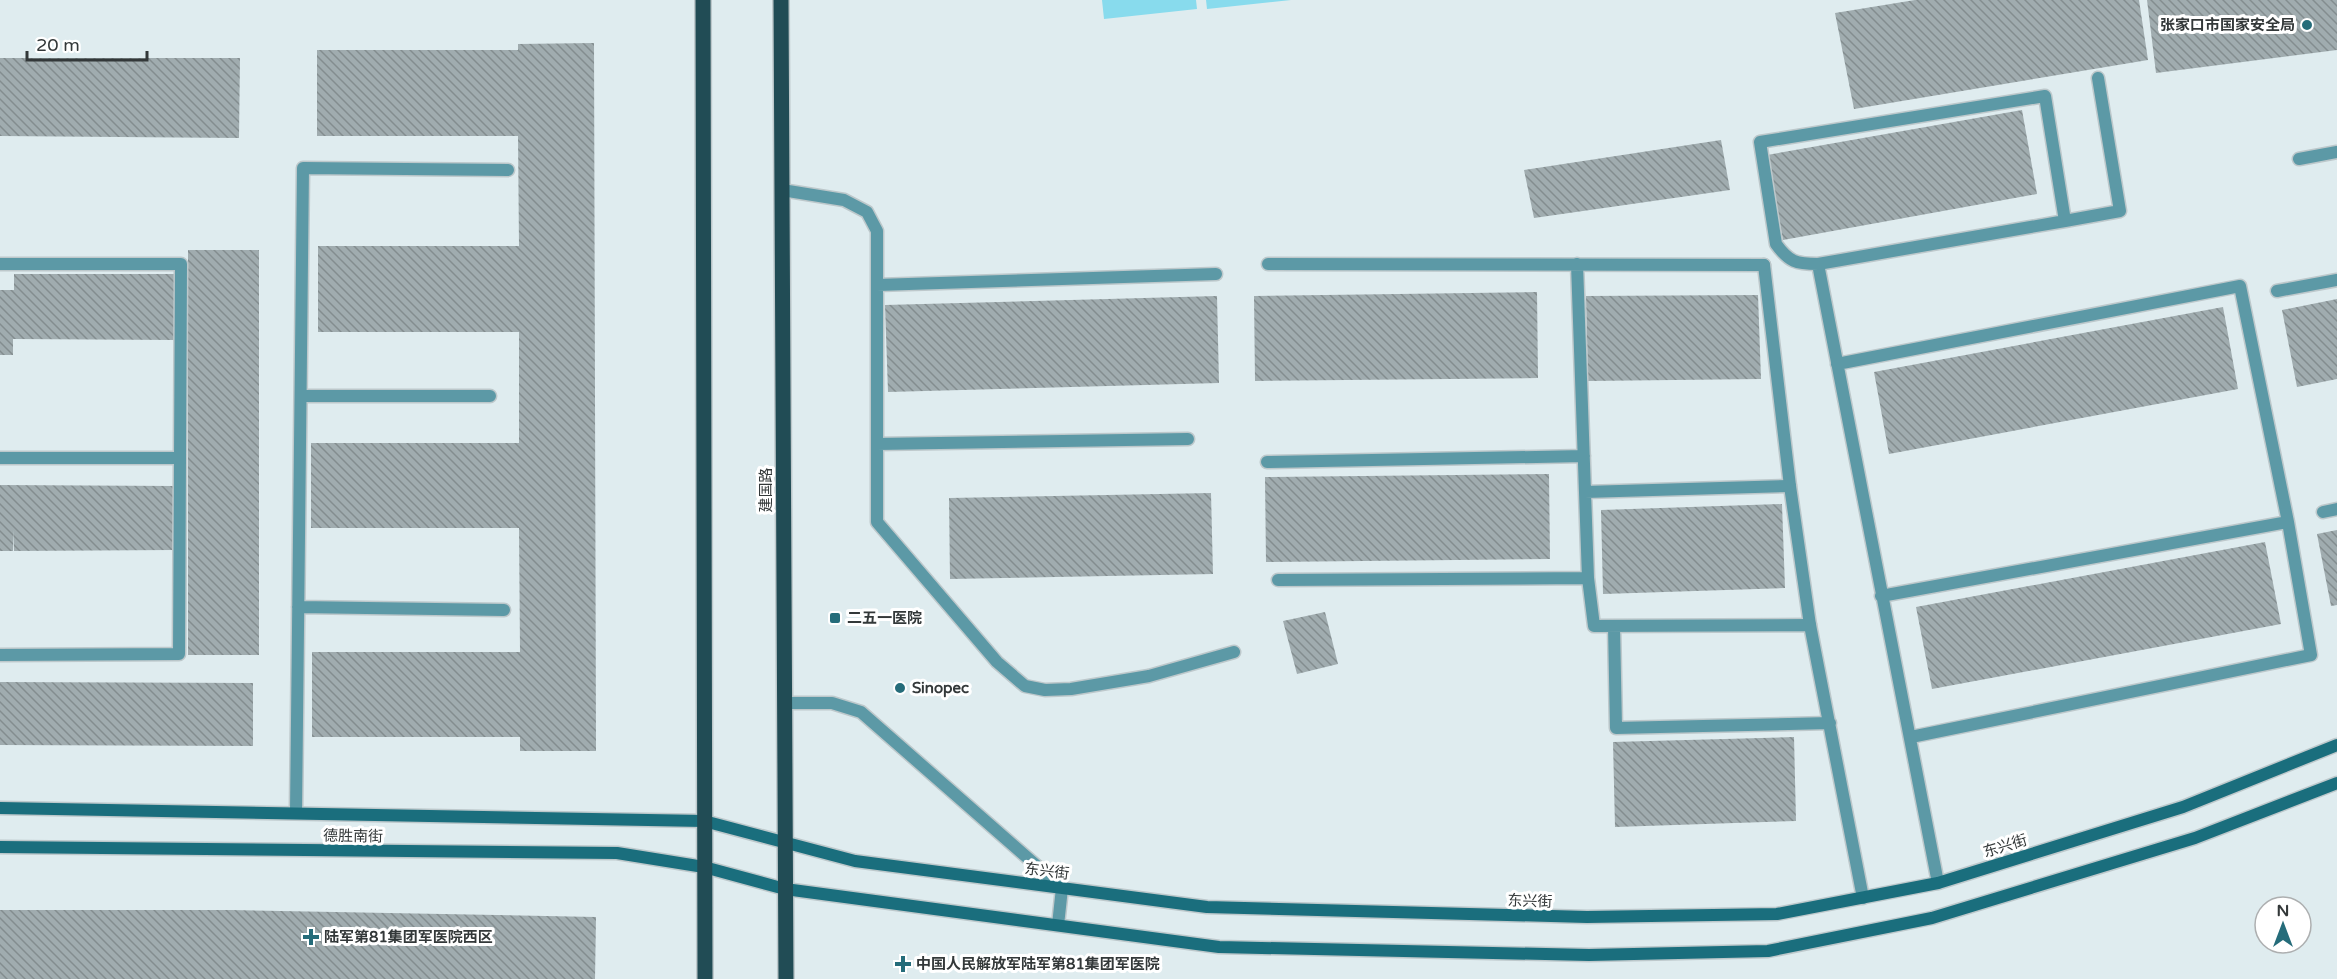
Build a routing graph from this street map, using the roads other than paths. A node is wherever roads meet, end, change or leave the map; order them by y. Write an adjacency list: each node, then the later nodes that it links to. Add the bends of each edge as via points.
1 (703, 0): 47 (main road)
2 (781, 0): 7 (main road, 建国路)
3 (2097, 78): 8 (street, via 2120,211)
4 (2337, 152): 5 (street)
5 (2299, 159)
6 (508, 170): 18 (street, via 303,168)
7 (782, 190): 15 (street, via 844,200 867,212 877,231); 40 (main road, 建国路)
8 (2065, 221): 12 (street); 12 (street, via 2045,96 1760,142 1776,244 1798,264)
9 (0, 264): 24 (street, via 181,264)
10 (1268, 264): 11 (street)
11 (1577, 264): 22 (street); 26 (street, via 1764,265)
12 (1818, 264): 17 (street)
13 (1216, 274): 15 (street)
14 (2337, 280): 16 (street)
15 (877, 285): 21 (street)
16 (2277, 291)
17 (1837, 364): 30 (street, via 2240,286); 33 (street)
18 (301, 396): 19 (street); 34 (street)
19 (490, 396)
20 (1188, 439): 21 (street)
21 (877, 444): 38 (street, via 877,522 997,662 1025,686 1045,690 1082,687 1149,675)
22 (1584, 456): 25 (street); 27 (street)
23 (0, 458): 24 (street)
24 (180, 458): 39 (street, via 179,654)
25 (1267, 462)
26 (1790, 486): 27 (street); 36 (street)
27 (1585, 492): 31 (street)
28 (2337, 509): 29 (street)
29 (2323, 512)
30 (2288, 522): 33 (street); 42 (street, via 2311,655)
31 (1588, 578): 32 (street); 37 (street, via 1594,626)
32 (1278, 580)
33 (1881, 596): 42 (street)
34 (298, 607): 35 (street); 46 (street)
35 (504, 610)
36 (1810, 625): 37 (street); 41 (street)
37 (1614, 626): 41 (street, via 1616,728)
38 (1234, 651)
39 (0, 655)
40 (785, 703): 48 (main road, 建国路); 52 (street, via 832,703 861,711)
41 (1830, 723): 54 (street)
42 (1911, 737): 51 (street)
43 (2337, 745): 51 (main road, 东兴街, via 2182,807)
44 (2337, 783): 55 (main road, via 2195,838 1932,918 1768,951 1589,955 1219,947)
45 (0, 807): 46 (main road, 德胜南街)
46 (296, 813): 47 (main road, 德胜南街)
47 (704, 821): 48 (main road, 东兴街); 50 (main road)
48 (785, 842): 52 (main road, 东兴街, via 855,861); 53 (main road, 建国路)
49 (0, 847): 50 (main road, 德胜南街, via 617,854)
50 (704, 867): 53 (main road); 56 (main road)
51 (1938, 883): 54 (main road, 东兴街)
52 (1062, 888): 54 (main road, 东兴街, via 1207,907 1587,917 1778,914); 55 (street)
53 (785, 890): 55 (main road); 57 (main road, 建国路)
54 (1863, 898)
55 (1058, 926)
56 (705, 979)
57 (786, 979)

